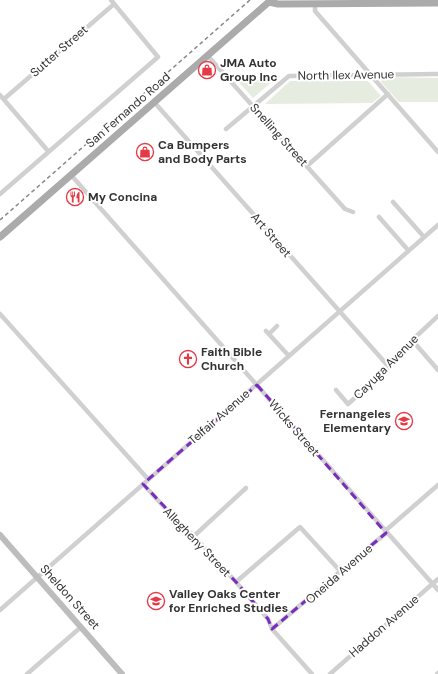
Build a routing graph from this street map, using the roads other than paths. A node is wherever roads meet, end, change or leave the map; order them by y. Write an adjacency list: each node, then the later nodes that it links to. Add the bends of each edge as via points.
1 (299, 0): 5 (main road)
2 (270, 1): 5 (main road, via 278,4); 6 (main road, San Fernando Road)
3 (112, 2): 10 (street, Sutter Street); 14 (street, San Fernando Road, via 158,57)
4 (438, 3): 5 (main road)
5 (314, 4): 7 (street, via 315,11)
6 (207, 55): 11 (main road, San Fernando Road); 12 (street, Snelling Street)
7 (371, 74): 8 (street, North Ilex Avenue); 9 (street); 12 (street, North Ilex Avenue, via 289,76)
8 (438, 74)
9 (388, 94): 15 (street); 16 (street)
10 (2, 97): 14 (street)
11 (154, 102): 17 (main road, San Fernando Road); 26 (street, Art Street)
12 (253, 106): 13 (street, North Ilex Avenue); 16 (street, Snelling Street)
13 (226, 129)
14 (48, 151): 18 (street, San Fernando Road)
15 (438, 152)
16 (307, 166): 20 (street, Snelling Street, via 345,209)
17 (71, 175): 23 (main road, San Fernando Road); 34 (street, Wicks Street)
18 (0, 194)
19 (393, 202): 24 (street)
20 (352, 212)
21 (379, 220): 25 (street)
22 (438, 225): 24 (street, Telfair Avenue)
23 (0, 237)
24 (424, 237): 25 (street, Telfair Avenue)
25 (408, 250): 26 (street, Telfair Avenue)
26 (339, 312): 31 (street, Telfair Avenue); 32 (street, Art Street)
27 (0, 314): 36 (street)
28 (438, 316): 30 (street, Cayuga Avenue)
29 (277, 326): 31 (street, via 267,332)
30 (412, 340): 32 (street, Cayuga Avenue); 33 (street)
31 (289, 356): 34 (street, Telfair Avenue)
32 (389, 367): 35 (street, Cayuga Avenue, via 348,404)
33 (438, 370)
34 (257, 385): 36 (street, Telfair Avenue); 40 (street, Wicks Street)
35 (336, 390)
36 (148, 479): 37 (street, Telfair Avenue)
37 (143, 484): 42 (street, Allegheny Street); 44 (street, Telfair Avenue)
38 (438, 486): 40 (street, Oneida Avenue)
39 (246, 488): 42 (street)
40 (386, 532): 43 (street, Oneida Avenue); 47 (street, Wicks Street)
41 (0, 535): 44 (main road, Sheldon Street)
42 (194, 536): 46 (street, Allegheny Street)
43 (340, 572): 46 (street, via 300,527); 51 (street, Oneida Avenue)
44 (37, 577): 49 (street, Telfair Avenue); 50 (main road, Sheldon Street)
45 (438, 579): 47 (street, Haddon Avenue)
46 (236, 582): 51 (street, Allegheny Street, via 268,619)
47 (432, 584): 48 (street, Wicks Street); 55 (street, Haddon Avenue)
48 (438, 590)
49 (0, 610)
50 (81, 627): 52 (street); 53 (main road, Sheldon Street)
51 (272, 629): 54 (street, Allegheny Street)
52 (27, 674)
53 (122, 674)
54 (312, 674)
55 (330, 674)

